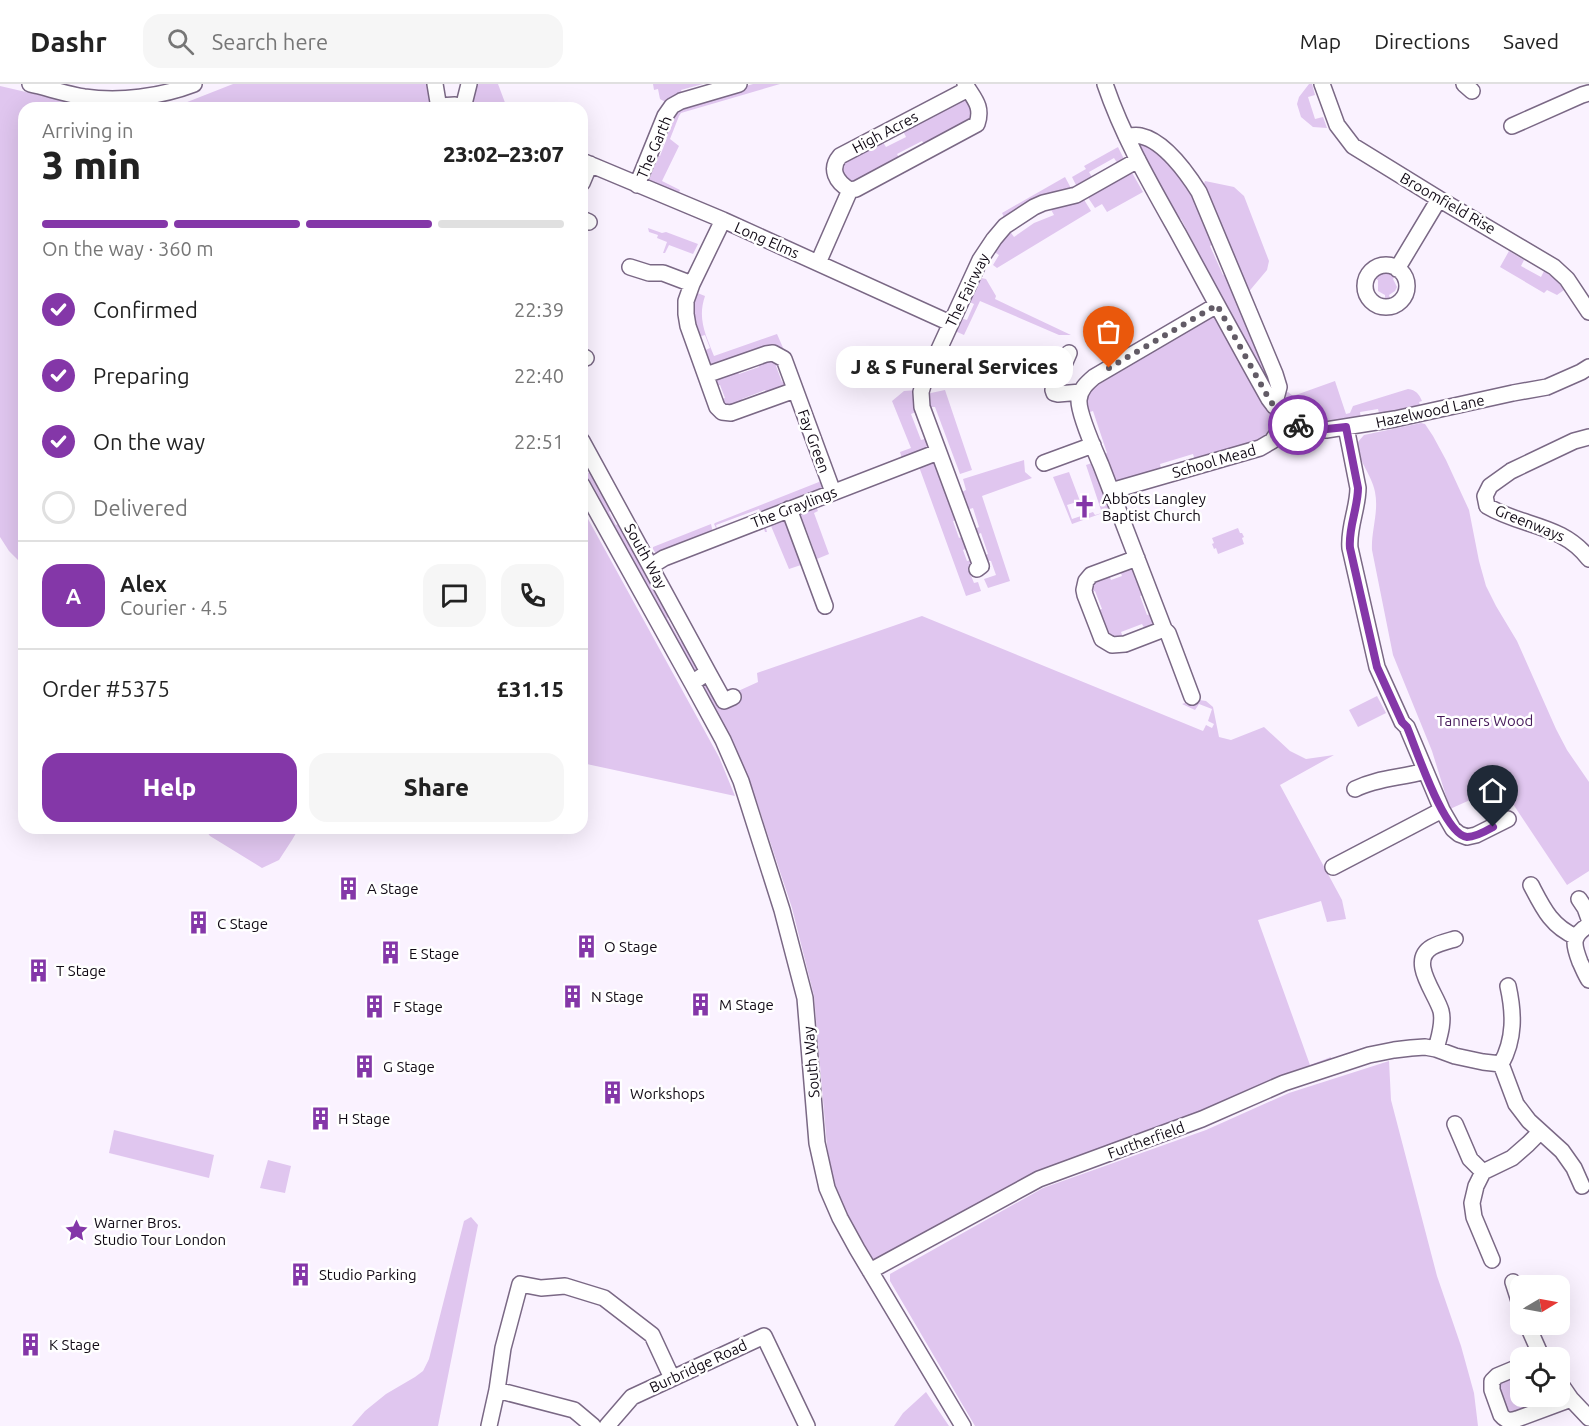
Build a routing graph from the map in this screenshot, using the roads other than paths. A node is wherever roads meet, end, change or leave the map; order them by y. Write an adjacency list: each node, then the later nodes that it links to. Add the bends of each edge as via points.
1 (30, 84): 2 (street, via 102,99 163,93)
2 (194, 84)
3 (435, 84): 10 (street)
4 (469, 84): 11 (street)
5 (738, 84): 16 (street, The Garth, via 672,106 664,116)
6 (1106, 84): 13 (street, Hazelwood Lane)
7 (1322, 84): 18 (street, Broomfield Rise, via 1337,125 1349,142)
8 (966, 87): 17 (street, High Acres, via 978,105 977,124); 17 (street, High Acres, via 840,156 834,167 835,175)
9 (1589, 93): 12 (street)
10 (438, 102)
11 (464, 102)
12 (1512, 126)
13 (1126, 136): 14 (street, Hazelwood Lane); 32 (street, via 1140,136 1164,150 1199,192 1275,374 1279,387)
14 (1138, 160): 24 (street, Hazelwood Lane); 26 (street, The Fairway, via 1076,195 1043,202 1007,225 980,260)
15 (588, 163): 16 (street, Long Elms)
16 (637, 185): 19 (street, Long Elms)
17 (850, 190): 20 (street)
18 (1439, 200): 22 (street); 25 (street, Broomfield Rise, via 1554,267)
19 (723, 220): 20 (street, Long Elms); 23 (street, Fay Green)
20 (818, 263): 26 (street, Long Elms)
21 (639, 268): 23 (street)
22 (1397, 269)
23 (692, 284): 29 (street, Fay Green, via 686,314)
24 (1217, 305): 31 (street, via 1094,377); 32 (street, Hazelwood Lane)
25 (1589, 312)
26 (950, 323): 38 (street, The Fairway, via 921,392 922,407)
27 (1069, 353): 31 (street, via 1053,390 1058,394)
28 (1589, 367): 34 (street, Hazelwood Lane, via 1547,387)
29 (706, 375): 30 (street, Fay Green, via 773,353 784,359); 30 (street, Fay Green, via 717,407 726,413)
30 (795, 390): 41 (street, Fay Green)
31 (1081, 392): 36 (street, via 1080,408)
32 (1274, 406): 33 (street, Hazelwood Lane)
33 (1287, 419): 34 (street, Hazelwood Lane, via 1317,430); 40 (street, School Mead, via 1272,441 1260,448)
34 (1346, 427): 54 (street, via 1358,488 1350,548 1377,667)
35 (1589, 437): 45 (street, Greenways, via 1511,471 1490,486 1485,496 1488,506 1560,534 1582,549)
36 (1093, 445): 39 (street); 40 (street)
37 (588, 452): 46 (street, South Way)
38 (938, 452): 41 (street, The Graylings); 47 (street, The Fairway)
39 (1044, 463)
40 (1111, 491): 44 (street)
41 (832, 492): 43 (street, The Graylings)
42 (588, 496): 51 (street, South Way)
43 (789, 509): 46 (street, The Graylings); 48 (street)
44 (1137, 558): 49 (street); 49 (street, via 1091,575 1084,585 1085,595 1102,639 1112,645)
45 (1589, 559)
46 (651, 566): 50 (street, South Way)
47 (982, 567)
48 (825, 606)
49 (1164, 629): 53 (street)
50 (708, 672): 51 (street); 52 (street, South Way, via 724,701)
51 (692, 683): 74 (street, South Way, via 741,781 782,910 804,998 824,1175 840,1218)
52 (733, 697)
53 (1192, 697)
54 (1425, 771): 55 (street, via 1384,778); 56 (street)
55 (1355, 789)
56 (1442, 810): 57 (street, via 1454,829 1467,837); 58 (street)
57 (1508, 819)
58 (1333, 867)
59 (1531, 885): 63 (street, via 1535,906)
60 (1579, 899): 61 (street)
61 (1589, 919)
62 (1589, 925): 63 (street)
63 (1576, 937): 65 (street, via 1574,946)
64 (1455, 939): 67 (street, via 1432,947 1422,960 1441,1012)
65 (1589, 980)
66 (1508, 986): 68 (street, via 1513,1025)
67 (1436, 1049): 68 (street, Furtherfield); 74 (street, Furtherfield, via 1370,1055 1284,1083 1202,1119 1039,1179)
68 (1502, 1064): 70 (street, via 1516,1104)
69 (1455, 1124): 71 (street, via 1470,1159)
70 (1540, 1132): 71 (street, via 1512,1158); 72 (street, via 1562,1151)
71 (1483, 1172): 73 (street, via 1472,1209)
72 (1582, 1186)
73 (1492, 1260)
74 (870, 1271): 85 (street, South Way)
75 (1510, 1371): 79 (street, via 1492,1381 1504,1418 1517,1419)
76 (672, 1378): 77 (street, via 652,1335 604,1298 565,1286 541,1288 520,1284 503,1348); 81 (street, Burbridge Road, via 632,1397); 84 (street, Burbridge Road, via 765,1336)
77 (497, 1390): 82 (street); 83 (street, via 574,1410)
78 (1571, 1399): 80 (street)
79 (1549, 1407)
80 (1589, 1418)
81 (615, 1423)
82 (489, 1426)
83 (593, 1426)
84 (807, 1426)
85 (963, 1426)

